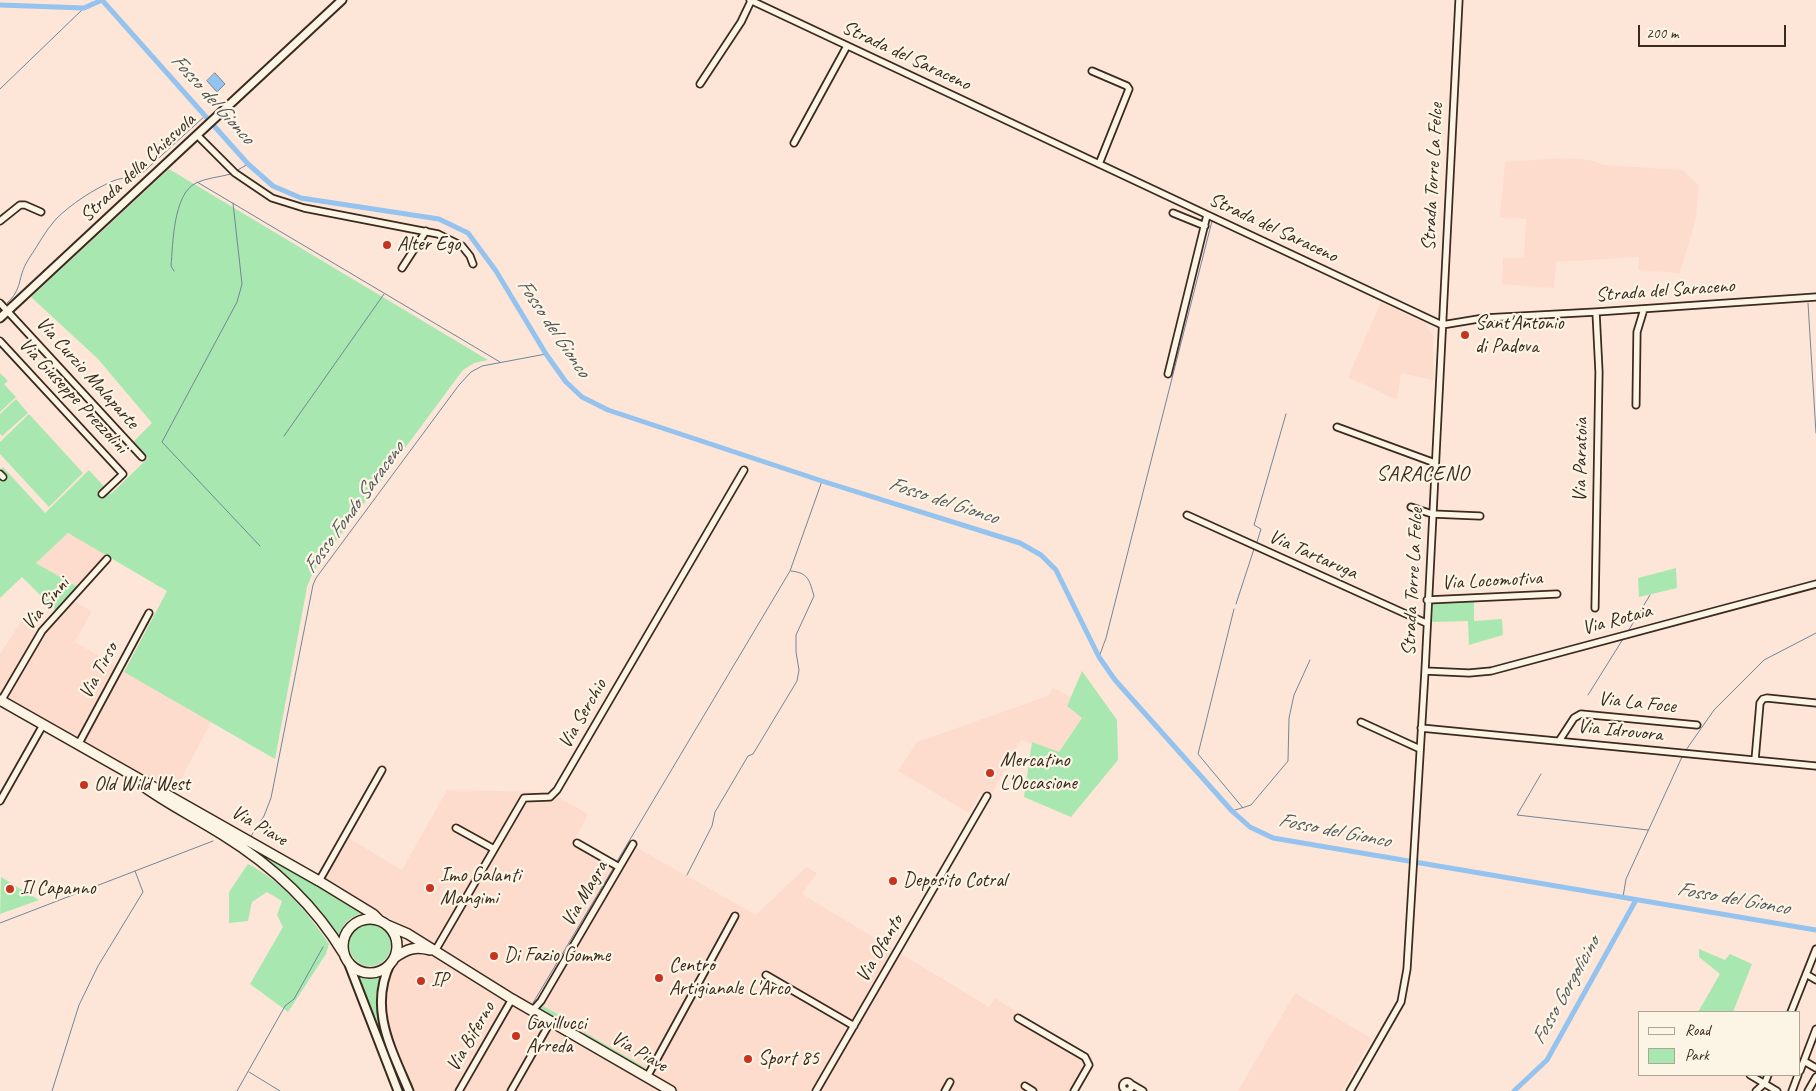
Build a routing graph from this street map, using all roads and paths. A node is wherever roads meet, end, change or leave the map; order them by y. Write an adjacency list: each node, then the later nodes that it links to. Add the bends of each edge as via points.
1 (342, 0): 7 (street, Strada della Chiesuola)
2 (750, 0): 4 (street, Strada del Saraceno); 6 (street, via 741,22)
3 (1459, 0): 24 (street, Strada Torre La Felce)
4 (847, 46): 8 (street); 9 (street, Strada del Saraceno)
5 (1092, 71): 9 (street, via 1129,89)
6 (700, 84)
7 (197, 135): 15 (street, via 238,176 277,200 310,210); 21 (street, Strada della Chiesuola)
8 (794, 143)
9 (1099, 164): 12 (street, Strada del Saraceno)
10 (41, 212): 13 (street, via 20,205)
11 (1174, 213): 14 (street)
12 (1207, 215): 14 (street); 24 (street, Strada del Saraceno)
13 (0, 221)
14 (1205, 226): 26 (street)
15 (426, 231): 16 (street, via 457,243 466,250); 17 (street)
16 (474, 264)
17 (402, 268)
18 (1816, 297): 20 (street, Strada del Saraceno)
19 (0, 303): 21 (street, Via Curzio Malaparte)
20 (1644, 309): 22 (street, Strada del Saraceno); 27 (street, via 1637,332)
21 (8, 311): 23 (street, Strada della Chiesuola); 29 (street, Via Curzio Malaparte)
22 (1596, 312): 24 (street, Strada del Saraceno, via 1484,318); 41 (street, Via Paratoia, via 1599,372)
23 (0, 318)
24 (1442, 325): 30 (street, Strada Torre La Felce)
25 (0, 341): 32 (street, Via Giuseppe Prezzolini, via 123,474)
26 (1168, 374)
27 (1636, 405)
28 (1337, 427): 30 (street)
29 (142, 458)
30 (1435, 464): 34 (street, Strada Torre La Felce)
31 (744, 470): 63 (street, Via Serchio, via 557,790 550,797 524,798)
32 (102, 494)
33 (1411, 507): 34 (street)
34 (1432, 514): 36 (street); 40 (street, Strada Torre La Felce)
35 (1187, 516): 43 (street, Via Tartaruga)
36 (1480, 516)
37 (107, 559): 45 (street, Via Sinni, via 42,631)
38 (1816, 584): 44 (street, Via Rotaia, via 1491,671 1469,674)
39 (1557, 594): 40 (street, Via Locomotiva)
40 (1428, 600): 43 (street, Strada Torre La Felce)
41 (1595, 608)
42 (149, 613): 52 (street, Via Tirso)
43 (1426, 623): 44 (street, Strada Torre La Felce)
44 (1425, 671): 50 (street, Strada Torre La Felce)
45 (1, 700): 48 (main road, Via Piave)
46 (1816, 703): 54 (street, via 1762,700)
47 (1361, 722): 53 (street)
48 (44, 725): 52 (main road, Via Piave); 59 (street)
49 (1696, 725): 51 (street, Via La Foce, via 1581,714 1575,716)
50 (1421, 728): 51 (street, Via Idrovora); 53 (street, Strada Torre La Felce)
51 (1559, 741): 54 (street, Via Idrovora)
52 (78, 745): 56 (main road, Via Piave)
53 (1420, 748): 104 (street, Strada Torre La Felce, via 1408,969 1401,1002)
54 (1755, 760): 55 (street, Via Idrovora)
55 (1816, 766)
56 (116, 767): 65 (main road, Via Piave); 70 (main road, Via Piave, via 229,838 274,872 312,908)
57 (382, 770): 65 (street)
58 (987, 796): 80 (street, Via Ofanto)
59 (0, 801)
60 (456, 828): 63 (street)
61 (577, 842): 64 (street)
62 (633, 844): 64 (street, Via Magra)
63 (494, 849): 69 (street, Via Serchio)
64 (619, 867): 76 (street, Via Magra)
65 (319, 881): 67 (main road, Via Piave)
66 (735, 916): 88 (street)
67 (383, 923): 69 (main road, Via Piave, via 408,934); 70 (main road, via 363,920 348,929 343,945); 71 (main road, via 395,937 396,951)
68 (1816, 949): 72 (street)
69 (435, 952): 71 (main road, Via Piave, via 409,949); 75 (main road, Via Piave)
70 (346, 958): 71 (main road, via 362,972 370,973 378,972); 95 (street)
71 (392, 960): 96 (street, via 382,986 381,1013 388,1040)
72 (1806, 974): 74 (street); 77 (street)
73 (766, 975): 80 (street)
74 (1816, 980)
75 (512, 999): 76 (main road, Via Piave); 97 (street, Via Biferno)
76 (532, 1010): 79 (main road, Via Piave)
77 (1792, 1011)
78 (1018, 1018): 103 (street, via 1085,1057 1087,1068)
79 (551, 1021): 88 (main road, Via Piave); 98 (street)
80 (854, 1026): 100 (street, Via Ofanto)
81 (1816, 1029): 82 (street)
82 (1804, 1061): 83 (street); 84 (street)
83 (1801, 1068)
84 (1816, 1068)
85 (1752, 1076): 91 (street)
86 (1768, 1076): 91 (street)
87 (1798, 1076): 107 (street)
88 (646, 1077): 99 (main road, Via Piave)
89 (1816, 1077): 108 (street)
90 (950, 1082): 101 (street)
91 (1765, 1083): 105 (street); 106 (street)
92 (1025, 1086): 102 (street)
93 (1126, 1088): 94 (street)
94 (1141, 1090)
95 (398, 1091)
96 (409, 1091)
97 (458, 1091)
98 (512, 1091)
99 (671, 1091)
100 (816, 1091)
101 (944, 1091)
102 (1032, 1091)
103 (1074, 1091)
104 (1350, 1091)
105 (1756, 1091)
106 (1777, 1091)
107 (1792, 1091)
108 (1808, 1091)

